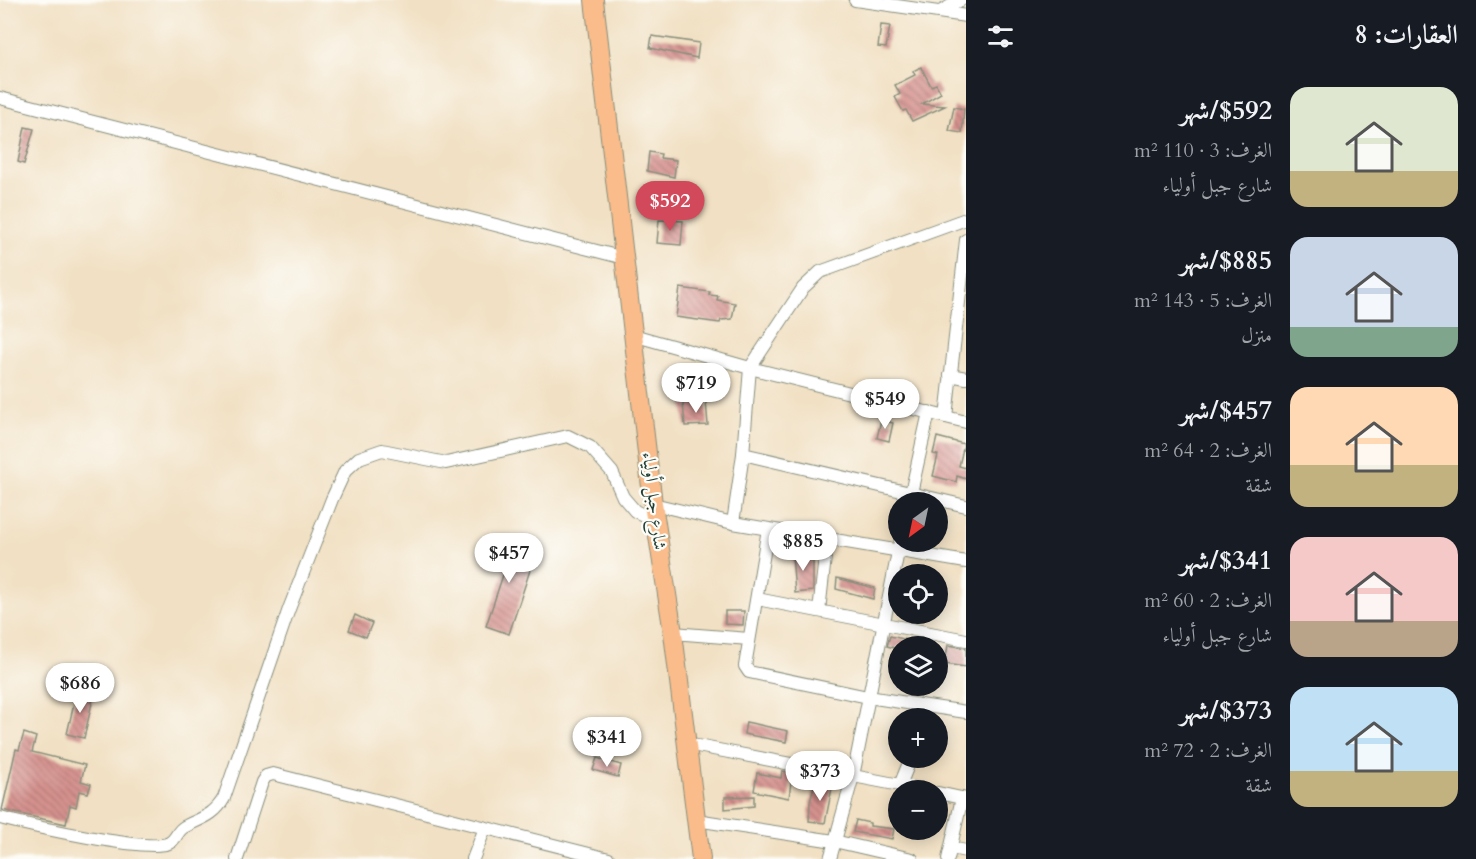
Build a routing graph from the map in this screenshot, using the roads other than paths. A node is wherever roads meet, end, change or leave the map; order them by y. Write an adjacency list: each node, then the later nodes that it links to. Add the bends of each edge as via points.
1 (594, 0): 9 (highway, شارع جبل أولياء)
2 (855, 0): 4 (street)
3 (961, 0): 4 (street)
4 (940, 12): 5 (street)
5 (966, 15)
6 (0, 98): 9 (street)
7 (966, 219): 12 (street, via 820,272 803,288)
8 (966, 240): 10 (street)
9 (624, 258): 11 (highway, شارع جبل أولياء)
10 (962, 301): 13 (street)
11 (633, 335): 12 (street); 23 (highway, شارع جبل أولياء)
12 (750, 368): 15 (street); 18 (street)
13 (950, 375): 14 (street); 16 (street)
14 (966, 378)
15 (929, 412): 16 (street); 20 (street)
16 (946, 417): 17 (street)
17 (966, 422)
18 (743, 454): 19 (street); 24 (street)
19 (891, 492)
20 (912, 492)
21 (948, 503): 22 (street)
22 (966, 506)
23 (654, 513): 24 (street); 34 (highway, شارع جبل أولياء); 46 (street, via 635,511 612,472 590,447 568,436 446,463 382,450 365,455 345,471 336,490 289,609 224,798 214,812 181,829 173,840 161,845 99,839)
24 (733, 523): 25 (street)
25 (768, 529): 26 (street); 31 (street)
26 (828, 539): 27 (street); 32 (street)
27 (888, 545)
28 (898, 552): 33 (street)
29 (924, 552): 30 (street)
30 (966, 562)
31 (757, 599): 32 (street); 35 (street)
32 (819, 611): 33 (street)
33 (883, 625): 36 (street); 37 (street)
34 (673, 633): 35 (street); 41 (highway, شارع جبل أولياء)
35 (749, 639): 37 (street, via 745,666 755,675)
36 (966, 640)
37 (868, 697): 38 (street); 42 (street)
38 (944, 708)
39 (948, 709): 40 (street)
40 (966, 712)
41 (687, 744): 42 (street); 47 (highway, شارع جبل أولياء)
42 (853, 776): 43 (street); 49 (street)
43 (888, 783)
44 (948, 795): 45 (street)
45 (964, 798): 51 (street)
46 (0, 819)
47 (696, 820): 49 (street); 55 (highway, شارع جبل أولياء)
48 (485, 828): 52 (street, via 273,774 262,782); 53 (street); 54 (street)
49 (834, 841): 56 (street); 57 (street)
50 (966, 851): 51 (street)
51 (950, 854)
52 (237, 859)
53 (473, 859)
54 (609, 859)
55 (701, 859)
56 (830, 859)
57 (912, 859)

